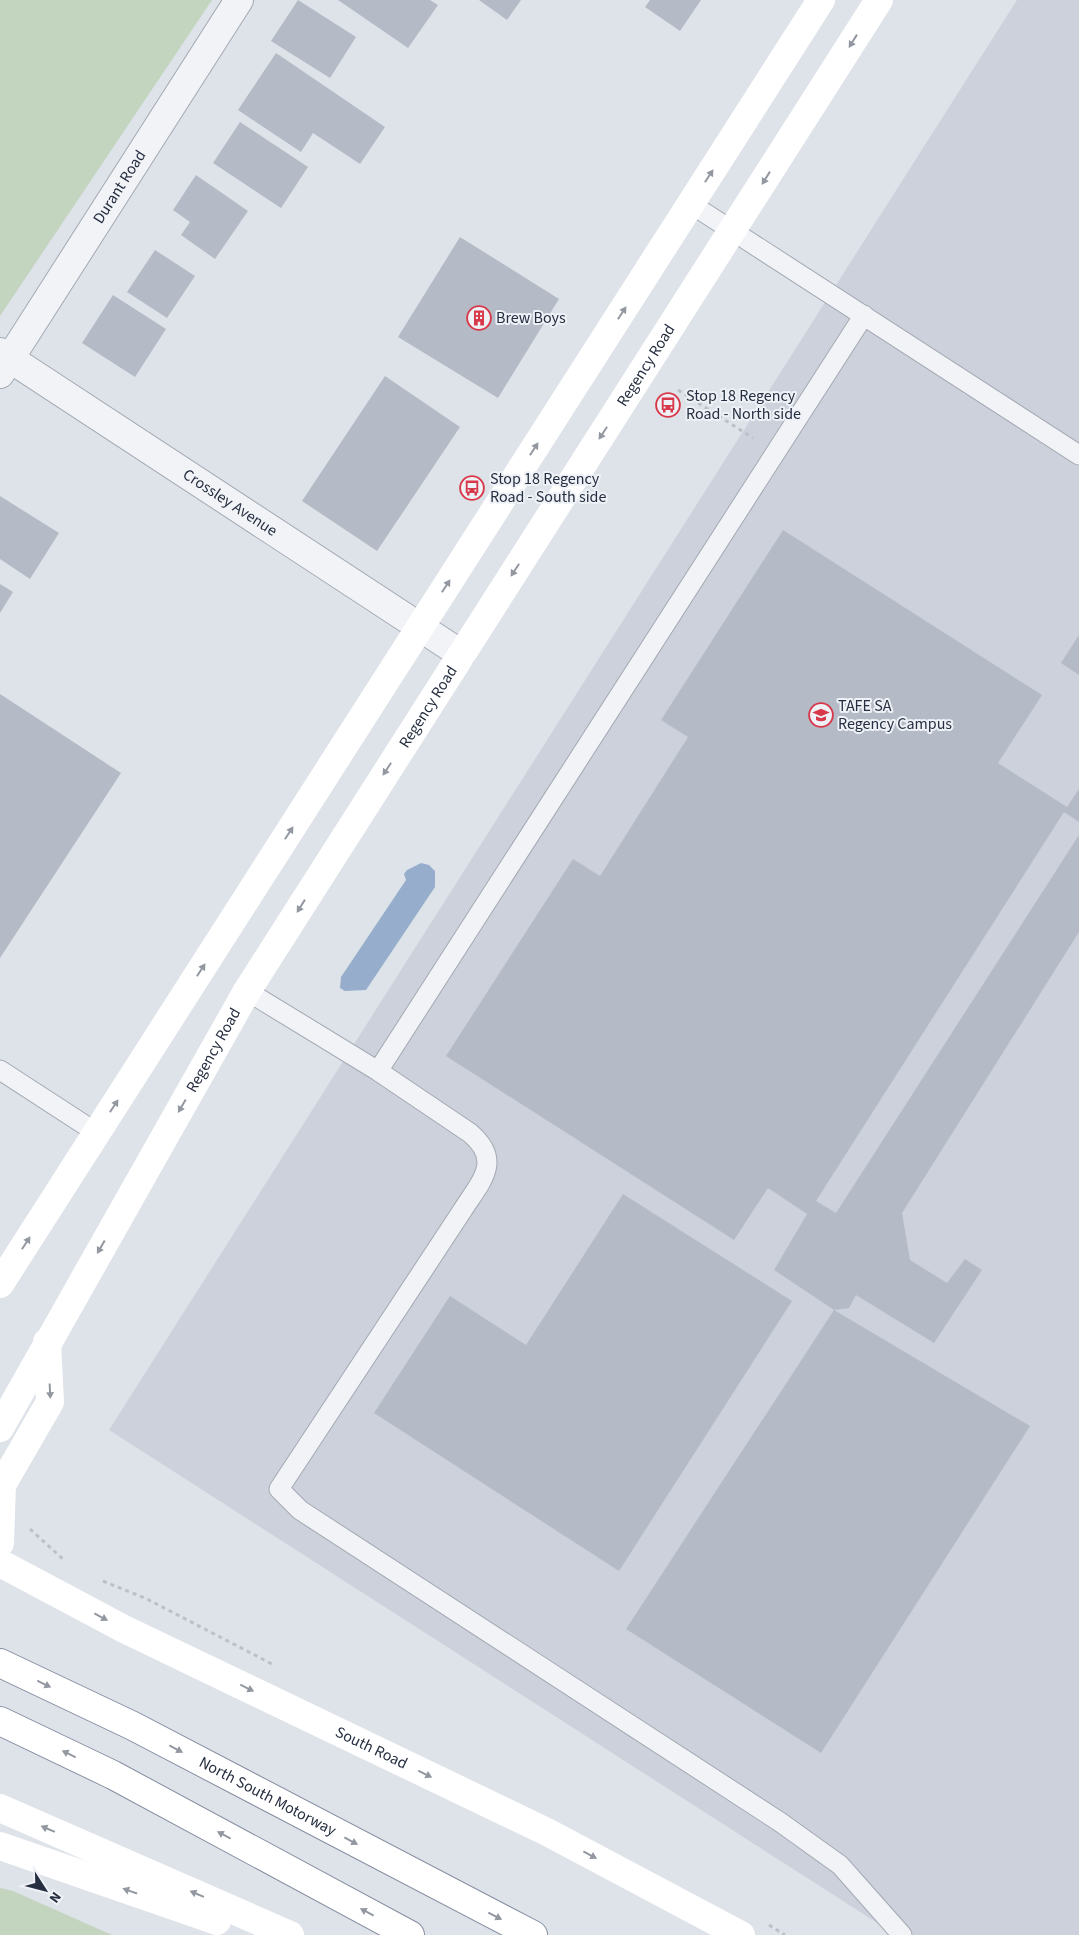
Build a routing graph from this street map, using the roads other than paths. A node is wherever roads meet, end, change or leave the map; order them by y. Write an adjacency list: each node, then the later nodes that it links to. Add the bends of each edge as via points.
1 (239, 0): 7 (street, Durant Road)
2 (821, 0): 4 (main road, one-way to 2)
3 (879, 0): 5 (main road, Regency Road, one-way to 5)
4 (691, 204): 5 (lane); 9 (main road, one-way to 4)
5 (733, 231): 6 (lane); 10 (main road, Regency Road, one-way to 10)
6 (864, 315): 8 (lane); 13 (lane)
7 (3, 362): 9 (street, Crossley Avenue)
8 (1079, 455)
9 (420, 627): 10 (street, Crossley Avenue); 14 (main road, one-way to 9)
10 (460, 654): 11 (main road, Regency Road, one-way to 11)
11 (248, 991): 13 (lane); 16 (main road, Regency Road, one-way to 16)
12 (0, 1070): 14 (lane)
13 (378, 1071): 31 (lane, via 484,1144 488,1162 482,1181 279,1489 308,1514 788,1827 840,1865)
14 (97, 1132): 15 (main road, one-way to 14)
15 (0, 1284)
16 (47, 1342): 17 (main road, Regency Road); 18 (main road, one-way to 18, via 50,1402 2,1485)
17 (0, 1428)
18 (0, 1543)
19 (0, 1555): 21 (main road)
20 (0, 1563): 21 (main road, South Road)
21 (58, 1594): 30 (main road, South Road, one-way to 30, via 133,1634 547,1832)
22 (0, 1663): 29 (main road, North South Motorway, one-way to 29, via 132,1726)
23 (0, 1721): 28 (main road, one-way to 23, via 113,1775)
24 (0, 1808): 27 (main road, one-way to 24)
25 (0, 1846): 26 (main road, one-way to 25)
26 (259, 1935)
27 (290, 1935)
28 (410, 1935)
29 (533, 1935)
30 (741, 1935)
31 (902, 1935)

